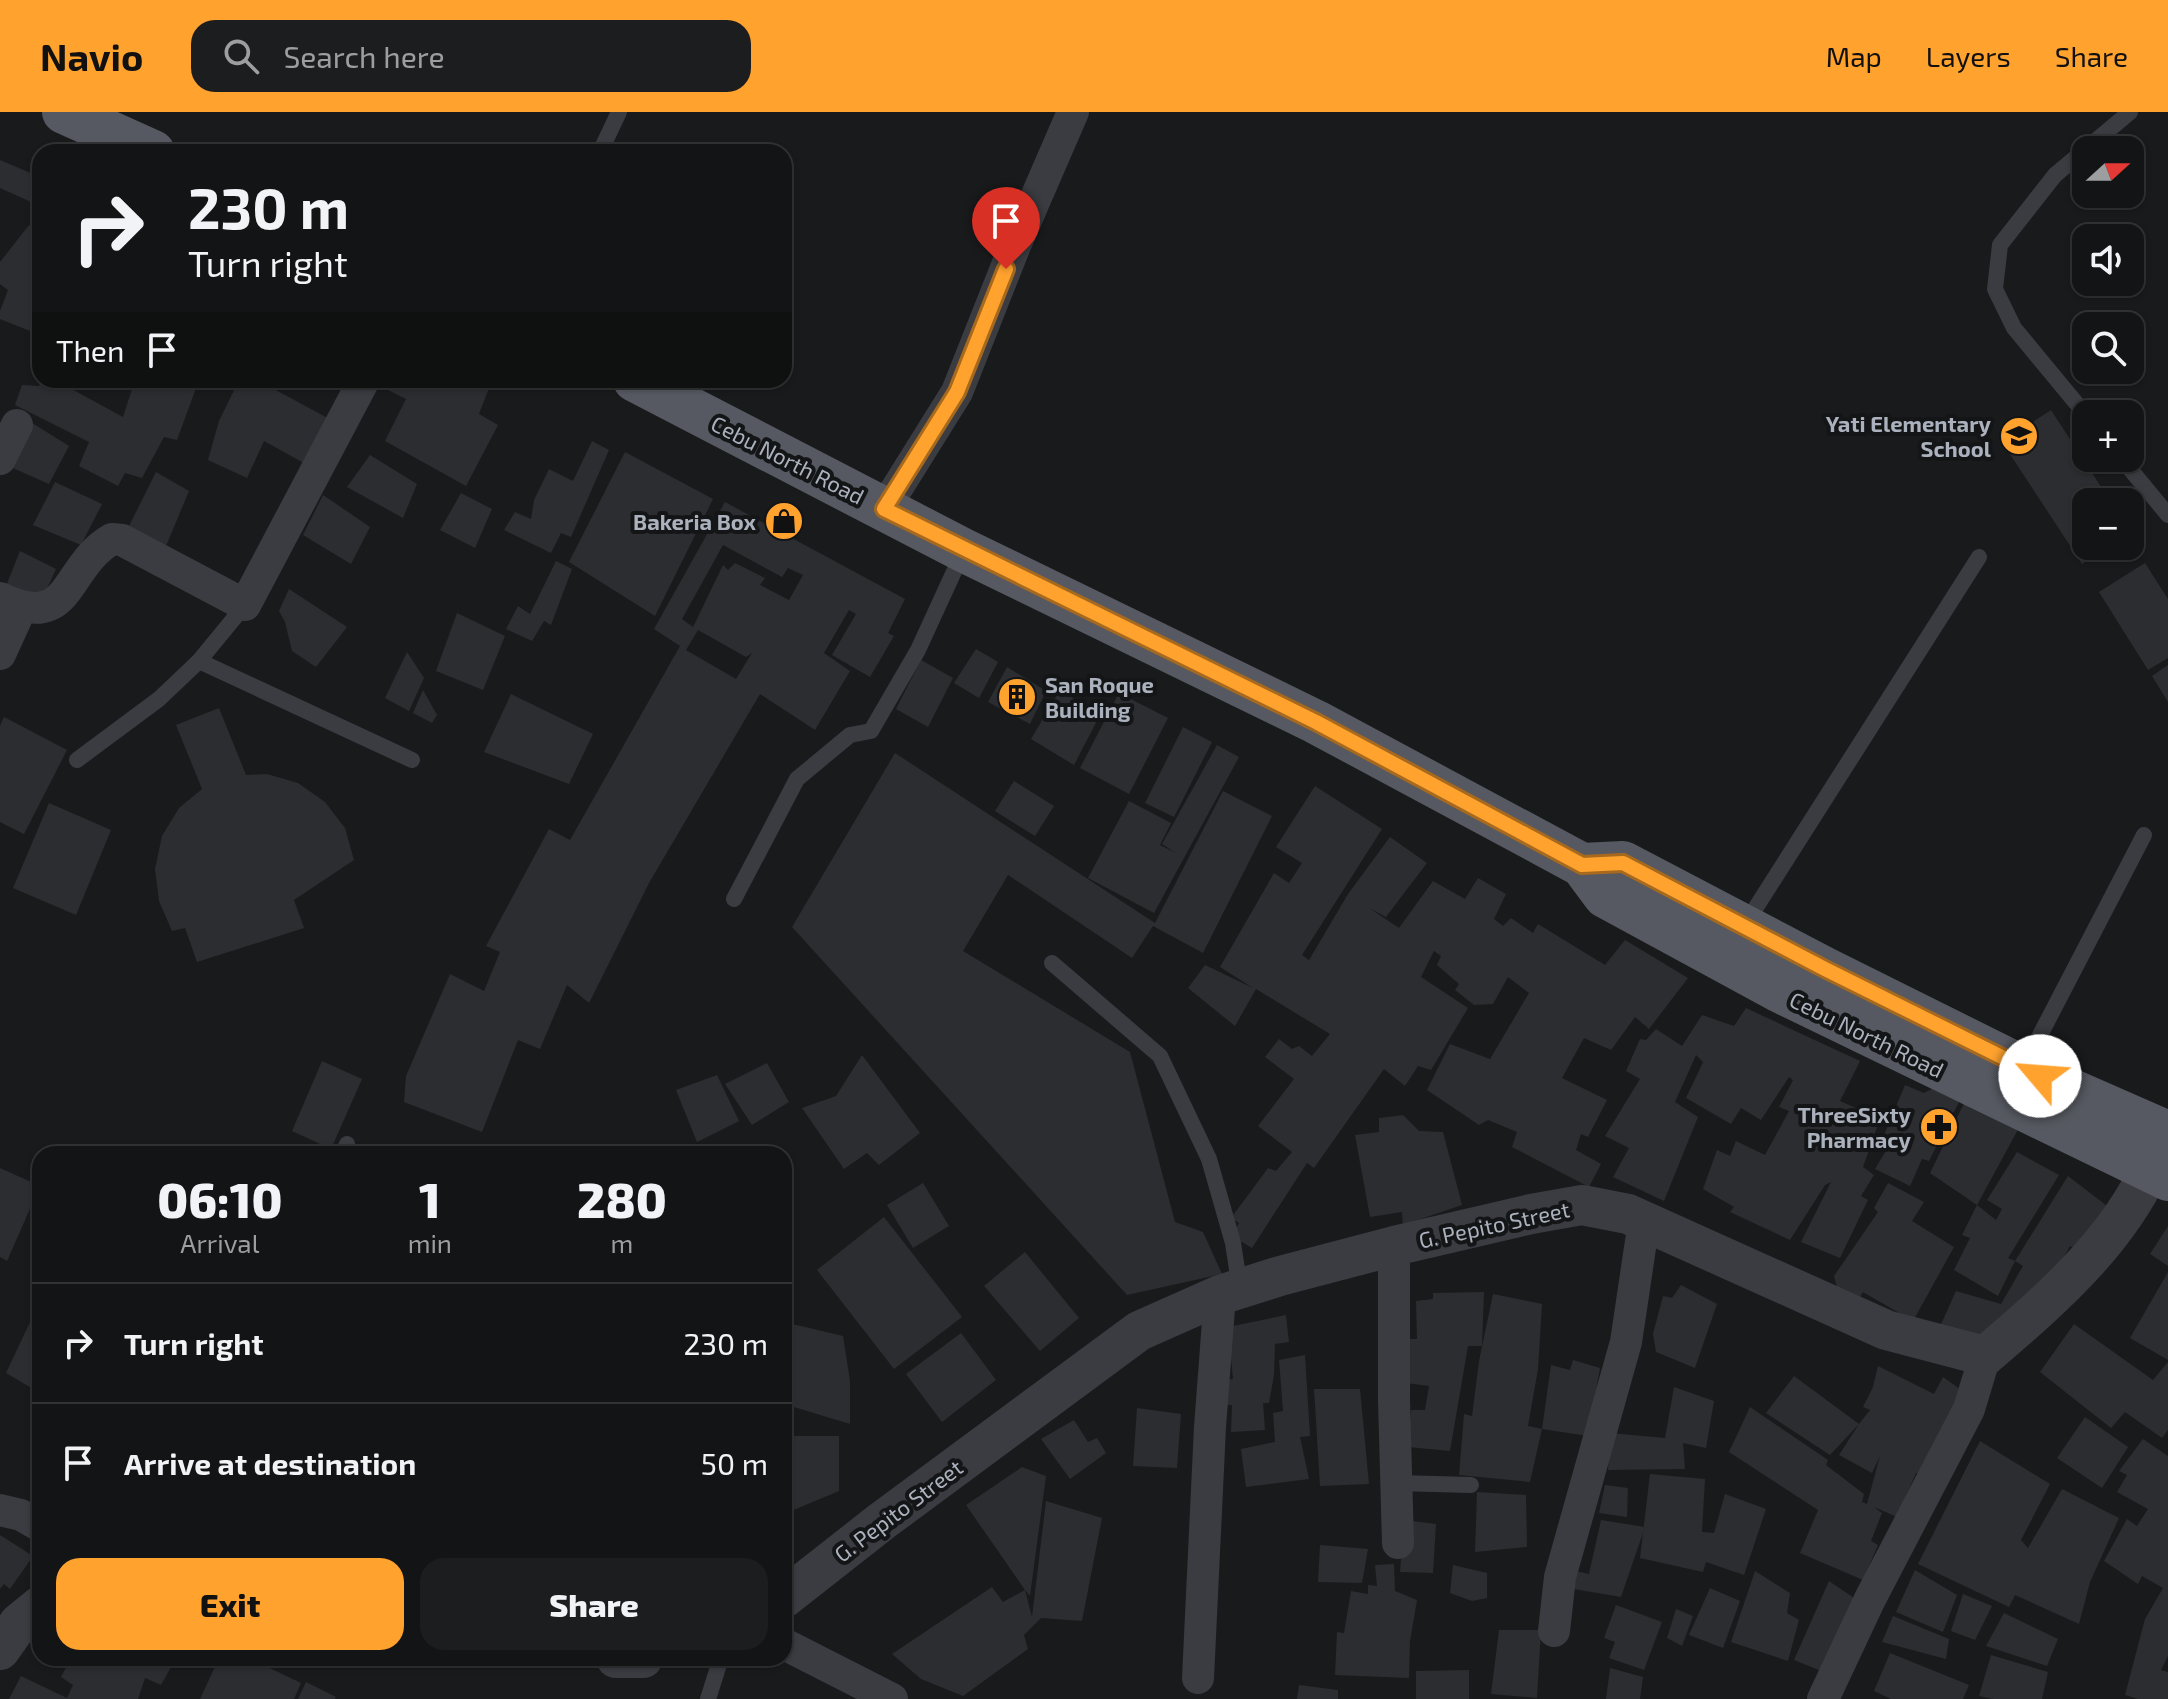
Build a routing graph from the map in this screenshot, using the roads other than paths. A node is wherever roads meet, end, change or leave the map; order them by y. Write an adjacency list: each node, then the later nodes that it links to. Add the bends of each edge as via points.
1 (64, 112): 5 (main road)
2 (619, 112): 6 (lane)
3 (1073, 112): 13 (street, via 957,392)
4 (2130, 112): 9 (lane, via 2055,175 2000,245 1995,289 2014,328)
5 (135, 144)
6 (604, 144)
7 (360, 388): 18 (street)
8 (650, 388): 13 (main road, Cebu North Road)
9 (2074, 400)
10 (17, 425): 11 (street)
11 (0, 459)
12 (2133, 472): 14 (lane)
13 (884, 509): 15 (main road, Cebu North Road)
14 (2168, 515)
15 (963, 550): 24 (main road, Cebu North Road, via 1316,722); 25 (lane, via 918,650 871,731 850,735 797,779)
16 (1979, 557): 26 (lane)
17 (10, 603): 18 (street, via 40,608 58,601 89,557 112,539); 19 (street)
18 (245, 605): 20 (lane)
19 (0, 654)
20 (199, 661): 21 (lane, via 159,699); 22 (lane)
21 (77, 760)
22 (412, 760)
23 (2144, 835): 28 (lane)
24 (1582, 865): 26 (main road, Cebu North Road, via 1623,863); 30 (main road, Cebu North Road, via 1605,896 1778,990)
25 (734, 899)
26 (1744, 926): 28 (main road, Cebu North Road)
27 (1052, 963): 33 (lane, via 1160,1056 1209,1159 1233,1243)
28 (2023, 1067): 29 (main road, Cebu North Road)
29 (2167, 1129): 30 (street)
30 (2160, 1176): 34 (street, via 2062,1288)
31 (1644, 1221): 32 (street, G. Pepito Street, via 1582,1205); 34 (street, G. Pepito Street, via 1886,1330); 42 (street, via 1626,1342 1560,1577)
32 (1394, 1246): 33 (street, G. Pepito Street); 35 (street)
33 (1230, 1292): 40 (street, G. Pepito Street, via 1139,1331); 46 (street, via 1210,1427)
34 (1985, 1356): 49 (street, via 1969,1409)
35 (1397, 1483): 36 (lane); 39 (street)
36 (1471, 1485)
37 (0, 1510): 38 (street)
38 (32, 1521)
39 (1398, 1543)
40 (792, 1592)
41 (32, 1612): 44 (street)
42 (1554, 1631)
43 (792, 1648): 48 (street)
44 (0, 1650)
45 (718, 1666): 47 (lane)
46 (1198, 1678)
47 (708, 1699)
48 (892, 1699)
49 (1823, 1699)

